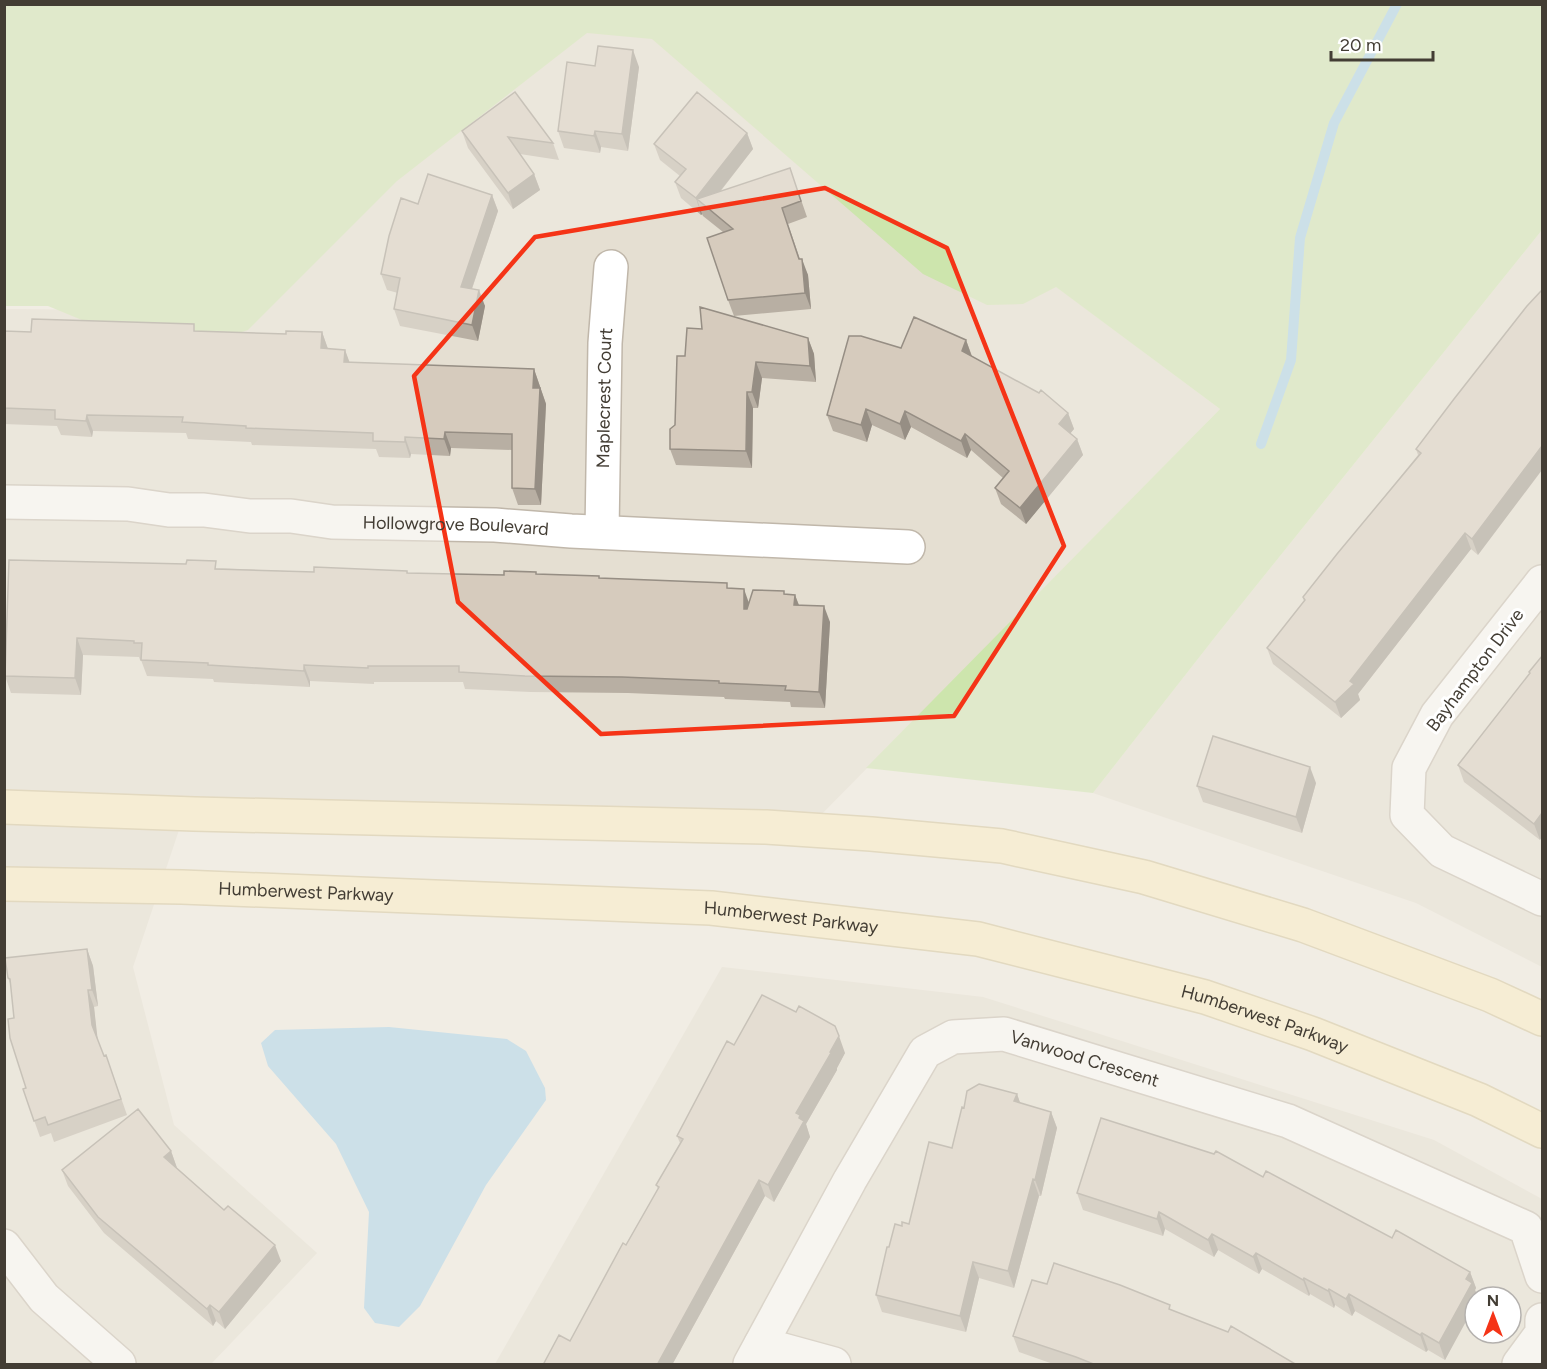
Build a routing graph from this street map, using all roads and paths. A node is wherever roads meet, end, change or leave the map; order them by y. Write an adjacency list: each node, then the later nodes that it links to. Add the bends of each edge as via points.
1 (611, 267): 3 (street, Maplecrest Court, via 605,343)
2 (4, 502): 3 (street, Hollowgrove Boulevard, via 128,504 332,522 495,525)
3 (602, 532): 4 (street, Hollowgrove Boulevard)
4 (908, 547)
5 (1542, 582): 8 (street, Bayhampton Drive, via 1437,715 1409,768 1407,815 1442,851)
6 (4, 807): 9 (main road, via 765,827 1002,846 1144,877 1303,925 1490,995)
7 (4, 884): 10 (main road, Humberwest Parkway, via 711,908 978,939 1205,997 1303,1030 1479,1100)
8 (1542, 899)
9 (1542, 1019)
10 (1542, 1131)
11 (4, 1246): 15 (street, via 44,1298)
12 (1542, 1276): 14 (street, Vanwood Crescent, via 1526,1228 1288,1121 1004,1034 954,1037 925,1052)
13 (1542, 1320): 17 (street, via 1542,1333)
14 (756, 1354): 16 (street)
15 (115, 1363)
16 (834, 1365)
17 (1519, 1365)

